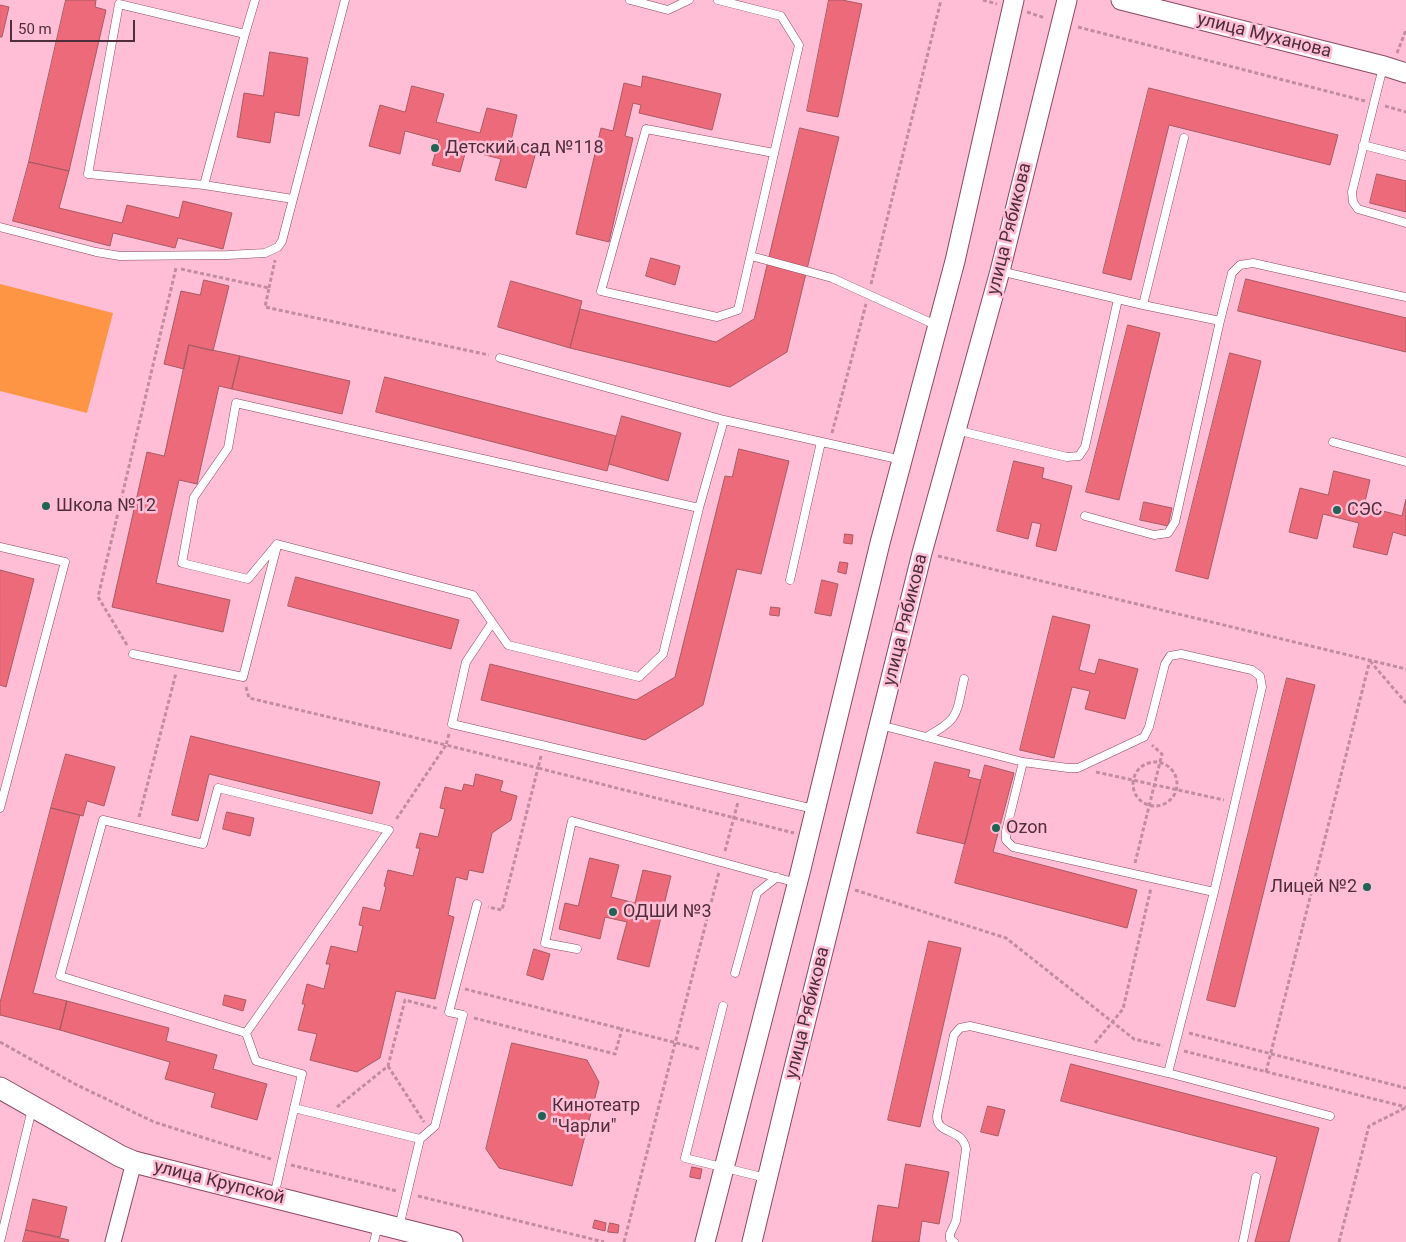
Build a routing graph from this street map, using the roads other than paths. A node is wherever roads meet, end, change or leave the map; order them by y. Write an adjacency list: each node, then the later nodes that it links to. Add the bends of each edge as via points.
1 (255, 0): 9 (lane)
2 (344, 0): 16 (lane)
3 (630, 0): 4 (lane, via 668,10)
4 (689, 0)
5 (718, 0): 13 (lane, via 781,16 799,45)
6 (1067, 0): 20 (street, улица Рябикова)
7 (1121, 0): 10 (street, улица Муханова)
8 (1013, 4): 25 (street)
9 (246, 34): 15 (lane); 15 (lane, via 119,4 88,174)
10 (1394, 69): 12 (lane, via 1374,103)
11 (1184, 138): 23 (lane)
12 (1363, 145): 14 (lane); 17 (lane, via 1352,202 1358,209)
13 (774, 153): 19 (lane); 19 (lane, via 646,129 601,291 717,317 738,310)
14 (1406, 156)
15 (204, 184): 16 (lane)
16 (293, 199): 18 (lane, via 282,241 278,247 265,253 120,256)
17 (1406, 222)
18 (0, 227)
19 (750, 256): 25 (lane, via 832,278)
20 (1000, 271): 22 (lane); 28 (street, улица Рябикова)
21 (1406, 297): 24 (lane, via 1253,262 1240,265 1232,273)
22 (1118, 299): 23 (lane); 28 (lane, via 1085,447 1079,456 1067,458)
23 (1143, 305): 24 (lane)
24 (1220, 321): 34 (lane, via 1175,522 1168,533 1154,535)
25 (938, 326): 31 (street)
26 (500, 358): 27 (lane)
27 (724, 420): 29 (lane); 33 (lane)
28 (956, 430): 41 (street, улица Рябикова)
29 (821, 442): 31 (lane); 37 (lane)
30 (1333, 442): 32 (lane)
31 (902, 460): 46 (street)
32 (1406, 462)
33 (699, 508): 35 (lane, via 236,403 228,448 194,498 182,563 248,579); 38 (lane, via 662,654 638,676 508,645)
34 (1085, 516)
35 (277, 544): 38 (lane, via 473,596); 39 (lane, via 244,677)
36 (0, 548): 44 (lane, via 65,562)
37 (790, 580)
38 (492, 623): 46 (lane, via 466,662 452,724)
39 (133, 654)
40 (964, 679): 42 (lane, via 956,715 945,727)
41 (880, 725): 42 (lane); 63 (street, улица Рябикова)
42 (926, 737): 43 (lane)
43 (1023, 762): 49 (lane, via 1006,831 1006,840 1013,847); 49 (lane, via 1078,768 1144,736 1170,656 1181,654 1252,670 1260,676 1262,686)
44 (4, 777): 45 (lane)
45 (0, 808)
46 (816, 809): 48 (street)
47 (777, 877): 48 (lane); 51 (lane, via 572,821 545,943); 52 (lane, via 757,893)
48 (797, 883): 62 (street)
49 (1214, 892): 55 (lane)
50 (477, 904): 60 (lane, via 449,1012 463,1015 435,1126)
51 (577, 949)
52 (735, 972)
53 (723, 1006): 62 (lane, via 685,1158)
54 (246, 1032): 54 (lane, via 60,976 103,820 202,844 218,788 389,830); 58 (lane, via 256,1061 302,1074)
55 (1168, 1073): 59 (lane); 74 (lane, via 970,1026 960,1028 954,1035 937,1116 940,1127 959,1136 966,1149 956,1221 950,1234)
56 (0, 1088): 57 (main road, улица Крупской)
57 (33, 1107): 61 (main road, улица Крупской); 69 (lane)
58 (294, 1108): 60 (lane); 65 (lane)
59 (1330, 1116)
60 (420, 1139): 66 (lane)
61 (134, 1162): 65 (main road, улица Крупской); 70 (street)
62 (724, 1168): 63 (lane); 72 (street)
63 (768, 1178): 73 (street, улица Рябикова)
64 (1256, 1178): 75 (lane)
65 (274, 1196): 67 (main road, улица Крупской)
66 (399, 1228): 67 (main road, улица Крупской); 68 (main road, улица Крупской)
67 (376, 1233)
68 (421, 1238): 71 (main road, улица Крупской)
69 (0, 1242)
70 (113, 1242)
71 (452, 1242)
72 (705, 1242)
73 (752, 1242)
74 (954, 1242)
75 (1243, 1242)

